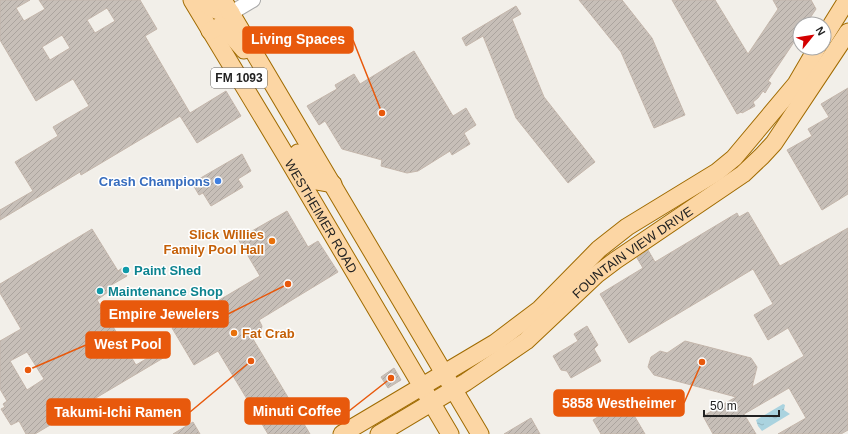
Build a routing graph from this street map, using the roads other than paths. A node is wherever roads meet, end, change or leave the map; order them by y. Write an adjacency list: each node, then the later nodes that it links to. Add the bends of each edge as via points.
1 (192, 0): 7 (main road, WESTHEIMER ROAD / FM 1093)
2 (201, 0): 5 (main road, via 223,14)
3 (254, 0): 5 (street)
4 (847, 0): 6 (main road)
5 (227, 7): 10 (main road, WESTHEIMER ROAD / FM 1093)
6 (832, 24)
7 (210, 31): 10 (main road, via 220,26 224,27); 11 (main road, WESTHEIMER ROAD / FM 1093)
8 (848, 32): 12 (main road, FOUNTAIN VIEW DRIVE, via 774,143 743,174)
9 (812, 56): 12 (main road, FOUNTAIN VIEW DRIVE, via 796,84 734,158)
10 (270, 80): 13 (main road, WESTHEIMER ROAD / FM 1093)
11 (280, 145): 13 (main road, via 295,150 316,181); 14 (main road, WESTHEIMER ROAD / FM 1093)
12 (722, 178): 16 (main road, FOUNTAIN VIEW DRIVE, via 627,227); 17 (main road, FOUNTAIN VIEW DRIVE)
13 (333, 184): 15 (main road, WESTHEIMER ROAD / FM 1093)
14 (311, 200): 15 (main road, via 320,195 328,198 354,241); 21 (main road, WESTHEIMER ROAD / FM 1093)
15 (375, 256): 20 (main road, WESTHEIMER ROAD / FM 1093)
16 (585, 262): 17 (main road); 18 (main road, FOUNTAIN VIEW DRIVE)
17 (596, 275): 19 (main road, FOUNTAIN VIEW DRIVE)
18 (571, 276): 19 (main road); 20 (main road, FOUNTAIN VIEW DRIVE, via 540,309 495,342)
19 (582, 289): 22 (main road, FOUNTAIN VIEW DRIVE, via 526,341)
20 (443, 373): 21 (main road, FOUNTAIN VIEW DRIVE); 22 (main road, WESTHEIMER ROAD / FM 1093)
21 (422, 386): 23 (main road, WESTHEIMER ROAD / FM 1093); 24 (main road, FOUNTAIN VIEW DRIVE)
22 (453, 390): 23 (main road, FOUNTAIN VIEW DRIVE); 27 (main road, WESTHEIMER ROAD / FM 1093)
23 (432, 403): 25 (main road, FOUNTAIN VIEW DRIVE); 26 (main road, WESTHEIMER ROAD / FM 1093)
24 (342, 434)
25 (379, 434)
26 (450, 434)
27 (480, 434)

